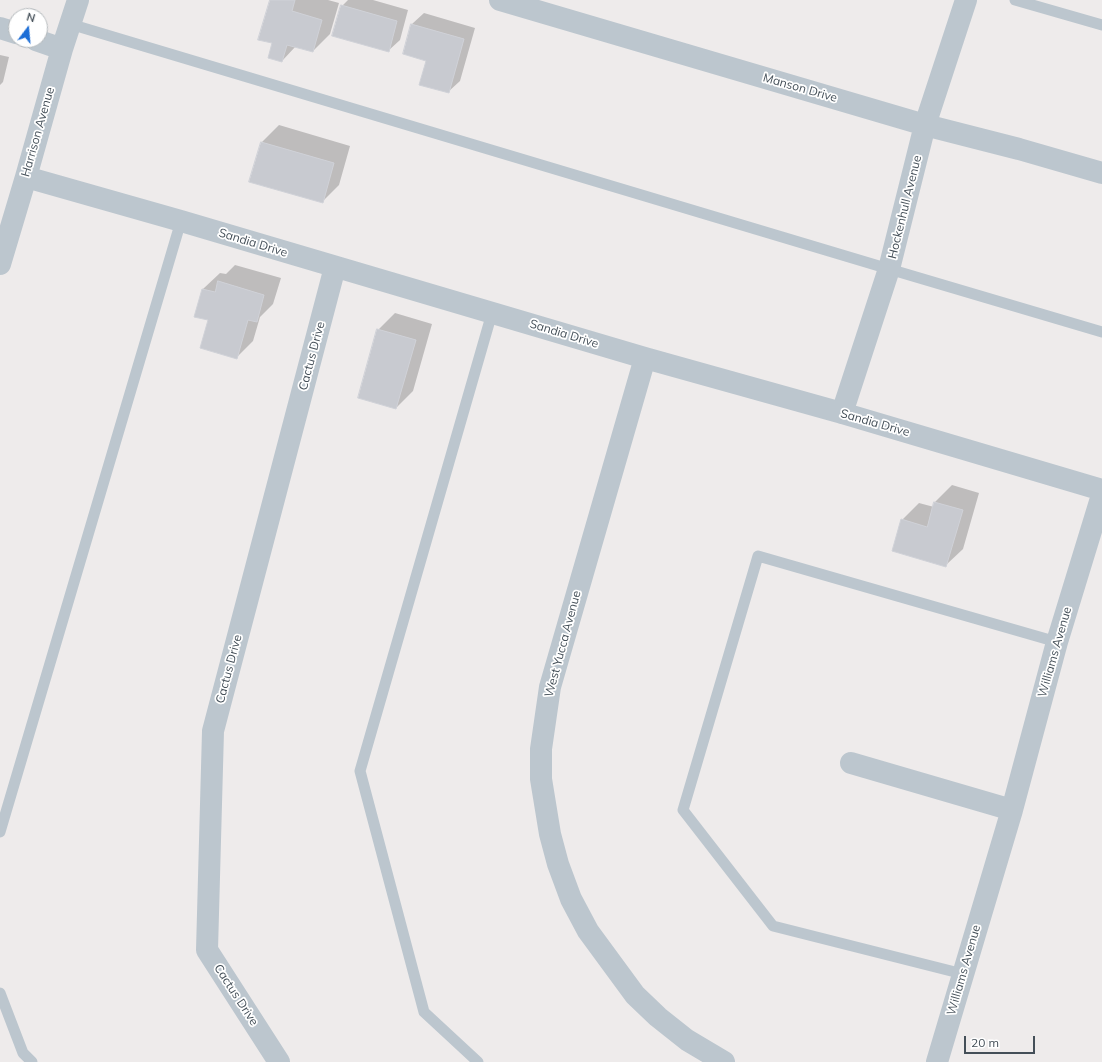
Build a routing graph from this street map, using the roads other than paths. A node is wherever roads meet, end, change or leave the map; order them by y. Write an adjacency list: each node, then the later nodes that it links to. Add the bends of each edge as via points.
1 (78, 0): 5 (street, Harrison Avenue)
2 (500, 0): 9 (street, Manson Drive)
3 (966, 0): 9 (street, Hockenhull Avenue)
4 (1015, 0): 6 (lane)
5 (70, 24): 8 (street, Harrison Avenue); 15 (lane)
6 (1102, 25)
7 (48, 44): 8 (street)
8 (62, 49): 11 (street, Harrison Avenue)
9 (925, 125): 10 (street, Manson Drive); 15 (street, Hockenhull Avenue)
10 (1102, 173)
11 (26, 177): 12 (street, Sandia Drive); 13 (street, Harrison Avenue)
12 (181, 221): 14 (street, Sandia Drive); 25 (lane)
13 (0, 264)
14 (335, 267): 16 (street, Sandia Drive); 29 (street, Cactus Drive, via 213,731 207,950)
15 (889, 269): 17 (lane); 19 (street, Hockenhull Avenue)
16 (492, 313): 18 (street, Sandia Drive); 30 (lane, via 360,771 424,1012)
17 (1102, 332)
18 (645, 358): 19 (street, Sandia Drive); 31 (street, West Yucca Avenue, via 550,687 541,749 541,779 558,864 571,899 588,931 635,995 687,1040)
19 (842, 413): 20 (street, Sandia Drive)
20 (1102, 490)
21 (1102, 496): 22 (street, Williams Avenue)
22 (1057, 642): 24 (street, Williams Avenue); 26 (lane, via 758,556 684,810 773,926)
23 (851, 763): 24 (street)
24 (1012, 810): 26 (street, Williams Avenue)
25 (0, 832)
26 (963, 974): 32 (street, Williams Avenue)
27 (0, 993): 28 (lane, via 23,1053)
28 (32, 1062)
29 (279, 1062)
30 (478, 1062)
31 (724, 1062)
32 (937, 1062)

